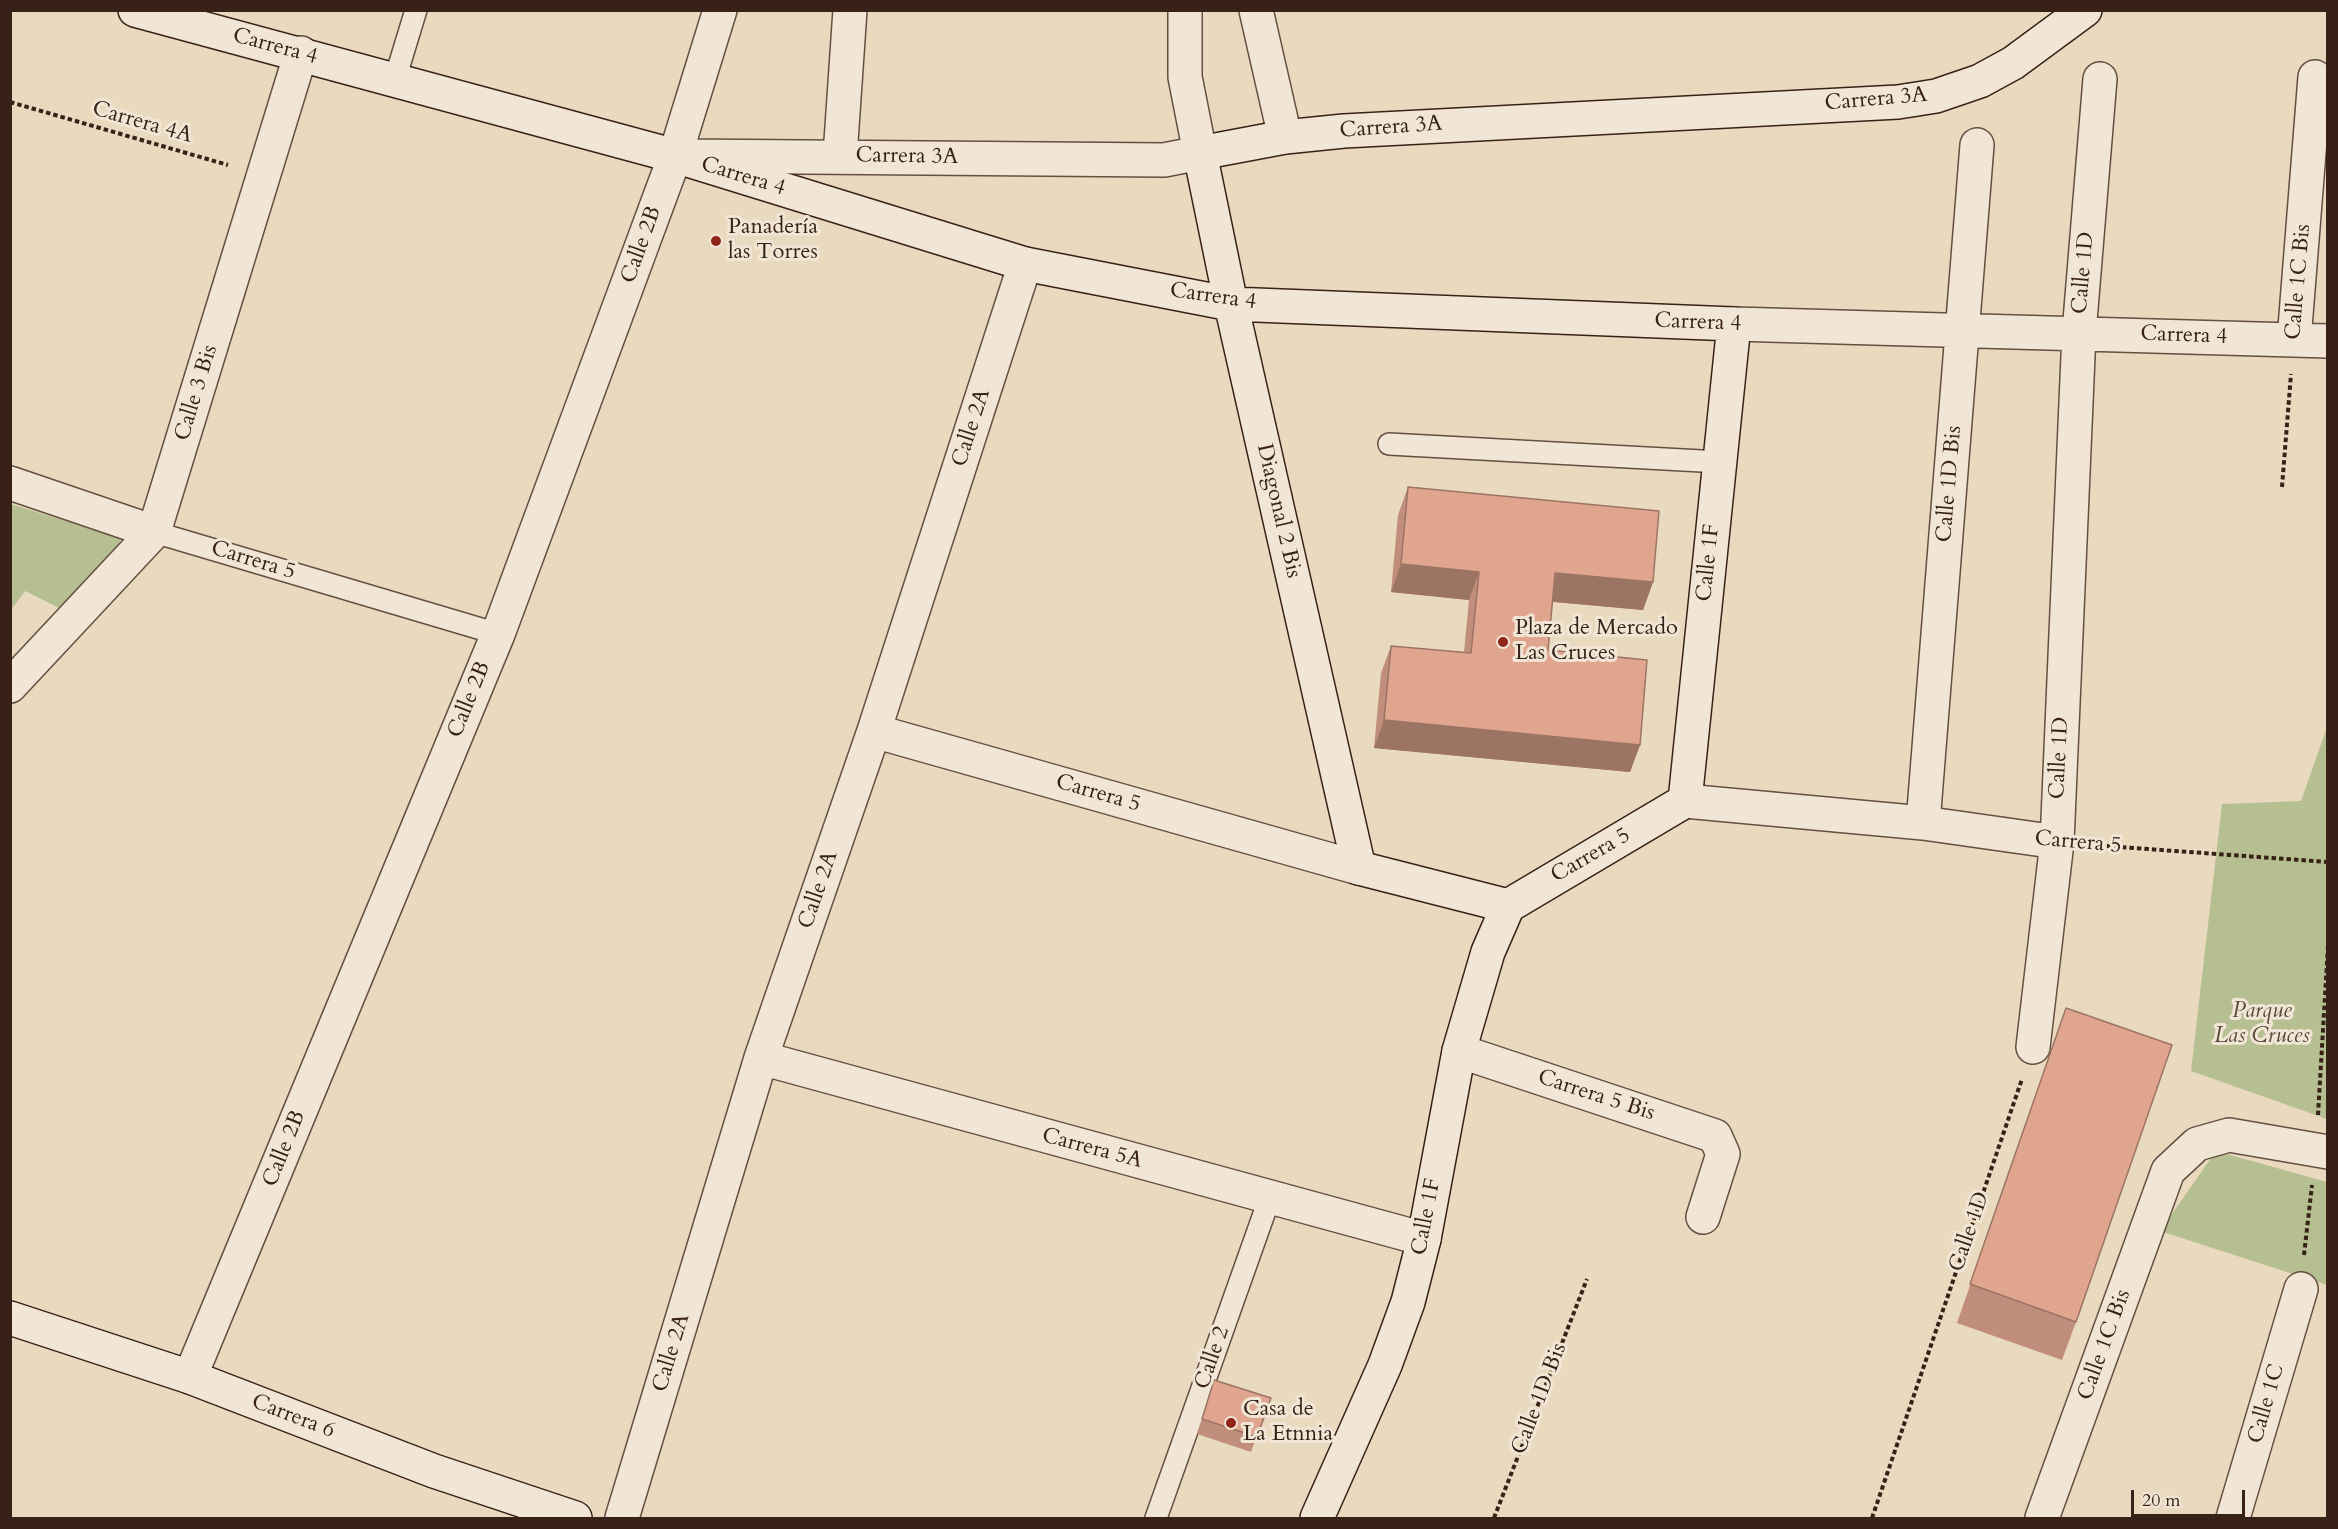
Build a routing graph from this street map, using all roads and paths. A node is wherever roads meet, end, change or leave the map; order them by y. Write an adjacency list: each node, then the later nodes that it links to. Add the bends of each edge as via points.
1 (135, 10): 8 (street, Carrera 4)
2 (416, 10): 12 (lane)
3 (720, 10): 17 (street, Calle 2B)
4 (850, 10): 18 (street)
5 (1185, 10): 16 (street, Diagonal 2 Bis, via 1185,77)
6 (1256, 10): 14 (street)
7 (2085, 10): 14 (street, Carrera 3A, via 2013,63 1980,81 1898,102)
8 (201, 19): 9 (street, Carrera 4)
9 (301, 53): 12 (street, Carrera 4); 19 (street, Calle 3 Bis)
10 (2315, 77): 25 (street, Calle 1C Bis)
11 (2100, 78): 24 (street, Calle 1D)
12 (395, 79): 17 (street, Carrera 4)
13 (10, 102): 19 (path, Carrera 4A)
14 (1286, 137): 16 (street, Carrera 3A)
15 (1977, 145): 23 (street, Calle 1D Bis)
16 (1200, 153): 18 (street, Carrera 3A, via 1164,160); 21 (street, Diagonal 2 Bis)
17 (675, 156): 18 (street, Carrera 3A); 20 (street, Carrera 4); 32 (street, Calle 2B)
18 (840, 156)
19 (264, 176): 31 (street, Calle 3 Bis)
20 (1025, 264): 21 (street, Carrera 4); 34 (street, Calle 2A)
21 (1231, 304): 22 (street, Carrera 4); 39 (street, Diagonal 2 Bis)
22 (1734, 324): 23 (street, Carrera 4); 28 (street, Calle 1F)
23 (1962, 329): 24 (street, Carrera 4); 36 (street, Calle 1D Bis)
24 (2079, 333): 25 (street, Carrera 4); 37 (street, Calle 1D)
25 (2294, 340): 26 (street, Carrera 4); 30 (path, Calle 1C Bis)
26 (2328, 341)
27 (1389, 444): 28 (lane)
28 (1720, 462): 35 (street, Calle 1F)
29 (10, 483): 31 (street, Carrera 5)
30 (2282, 487)
31 (154, 531): 32 (lane, Carrera 5); 33 (street, Calle 3 Bis)
32 (498, 634): 51 (street, Calle 2B)
33 (10, 686)
34 (874, 730): 39 (street, Carrera 5); 43 (street, Calle 2A)
35 (1685, 801): 36 (street, Carrera 5); 40 (street, Carrera 5)
36 (1923, 823): 37 (street, Carrera 5)
37 (2056, 842): 38 (path, Carrera 5); 41 (street, Calle 1D)
38 (2328, 862)
39 (1359, 868): 40 (street, Carrera 5)
40 (1508, 906): 42 (street, Calle 1F, via 1488,952)
41 (2033, 1047): 57 (path, Calle 1D)
42 (1459, 1051): 46 (street, Carrera 5 Bis, via 1715,1136 1723,1154); 47 (street, Calle 1F)
43 (761, 1058): 45 (street, Carrera 5A); 53 (street, Calle 2A)
44 (2328, 1152): 58 (street, Calle 1C Bis, via 2229,1135 2197,1144 2168,1171)
45 (1270, 1197): 47 (street, Carrera 5A); 54 (lane, Calle 2)
46 (1703, 1216)
47 (1424, 1239): 55 (street, Calle 1F, via 1408,1302 1385,1365)
48 (1587, 1279): 56 (path, Calle 1D Bis)
49 (2301, 1288): 59 (street, Calle 1C)
50 (10, 1318): 51 (street, Carrera 6)
51 (190, 1377): 52 (street, Carrera 6, via 434,1471)
52 (575, 1518)
53 (622, 1518)
54 (1156, 1518)
55 (1317, 1518)
56 (1494, 1518)
57 (1872, 1518)
58 (2043, 1518)
59 (2233, 1518)

